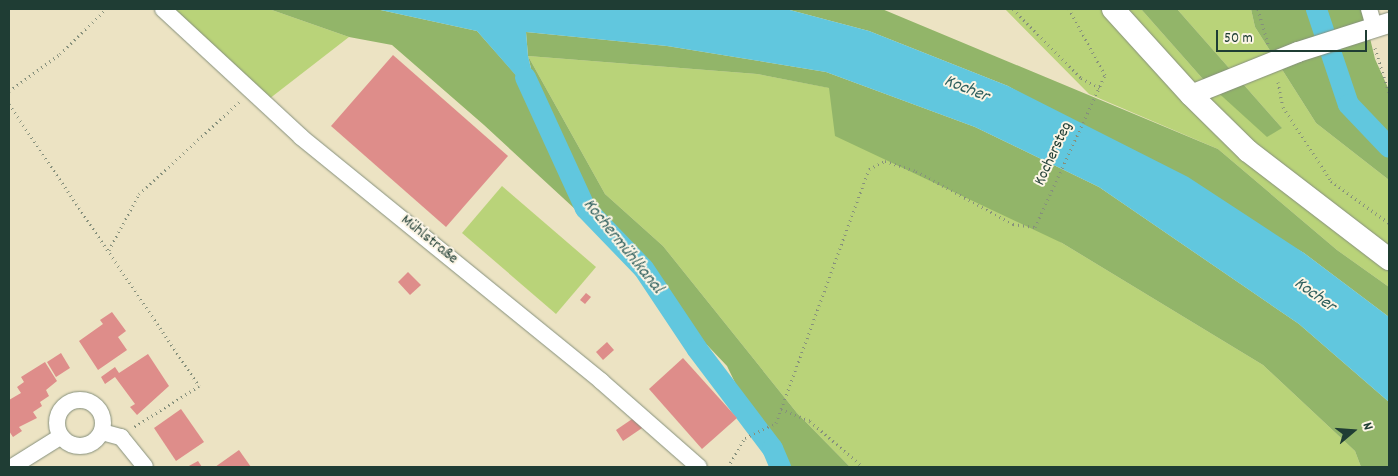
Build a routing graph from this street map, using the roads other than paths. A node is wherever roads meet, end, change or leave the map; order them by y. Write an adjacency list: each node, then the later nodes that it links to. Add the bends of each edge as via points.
1 (163, 9): 10 (street, Mühlstraße, via 301,137 602,381)
2 (1114, 9): 4 (main road)
3 (1375, 22): 4 (street)
4 (1191, 95): 5 (main road, via 1248,151)
5 (1389, 259)
6 (102, 432): 7 (street, via 95,441 81,447 70,445); 7 (street, via 102,414 93,404 83,400 69,402 59,411 56,424); 9 (street, via 121,437)
7 (60, 436): 8 (street)
8 (12, 467)
9 (145, 467)
10 (699, 467)

